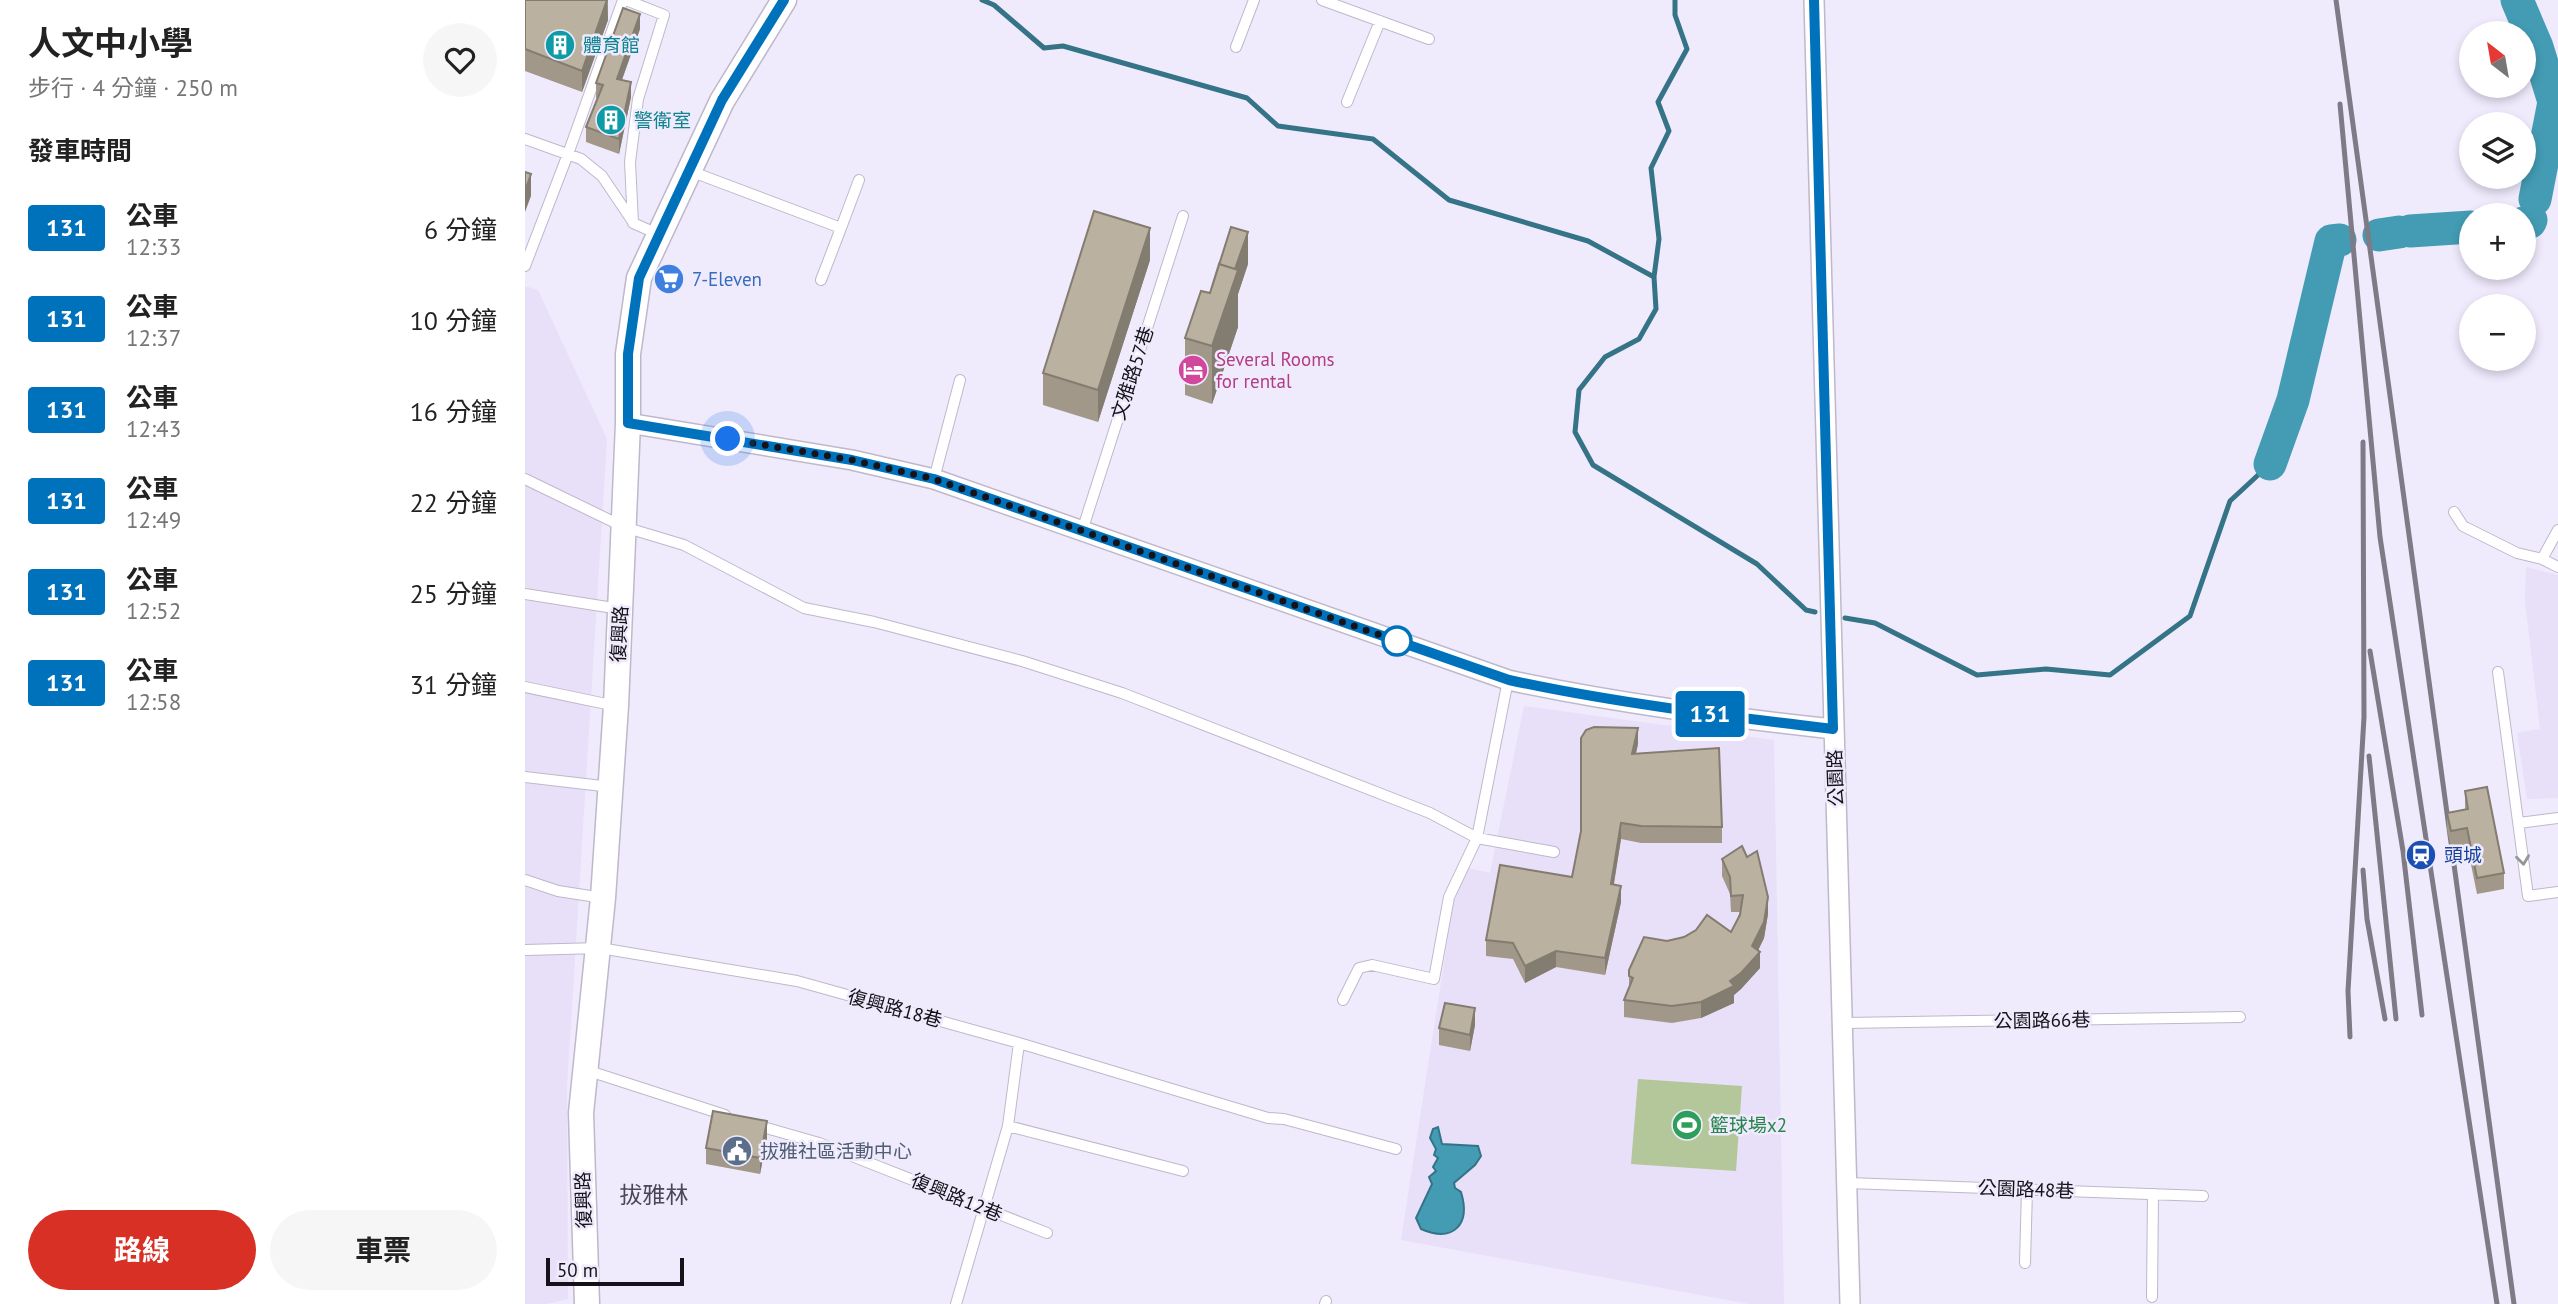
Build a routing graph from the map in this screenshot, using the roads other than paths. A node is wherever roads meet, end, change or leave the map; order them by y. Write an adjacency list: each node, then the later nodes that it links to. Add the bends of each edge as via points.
1 (624, 0): 11 (lane); 15 (lane, via 664,15 638,99 630,162)
2 (784, 0): 12 (street, 復興路, via 722,100)
3 (1254, 0): 8 (lane)
4 (1322, 0): 6 (lane)
5 (1814, 0): 36 (street, 公園路)
6 (1380, 21): 7 (lane); 9 (lane)
7 (1429, 38)
8 (1236, 47)
9 (1347, 102)
10 (525, 139): 11 (lane)
11 (568, 154): 15 (lane, via 602,176); 18 (lane)
12 (689, 171): 16 (lane); 17 (street, 復興路)
13 (859, 180): 16 (lane)
14 (1183, 216): 27 (lane, 文雅路57巷)
15 (633, 223): 17 (lane)
16 (841, 228): 19 (lane)
17 (661, 236): 21 (street, 復興路, via 639,278 628,354)
18 (525, 266)
19 (821, 280)
20 (960, 380): 23 (lane)
21 (628, 423): 23 (street, via 852,460); 25 (street, 復興路)
22 (525, 479): 25 (lane)
23 (934, 479): 27 (street)
24 (2454, 512): 28 (lane, via 2463,526 2517,553)
25 (624, 527): 31 (street, 復興路); 41 (lane, via 684,545 804,608 1022,661 1122,693 1430,814)
26 (2558, 530): 28 (lane)
27 (1082, 531): 33 (street)
28 (2542, 559): 29 (lane)
29 (2558, 567)
30 (525, 594): 31 (lane)
31 (620, 609): 35 (street, 復興路)
32 (2498, 672): 40 (lane)
33 (1509, 680): 36 (street, via 1727,717); 41 (lane)
34 (525, 687): 35 (lane)
35 (616, 706): 38 (street, 復興路)
36 (1833, 729): 50 (street, 公園路)
37 (525, 777): 38 (lane)
38 (611, 787): 45 (street, 復興路)
39 (2558, 818): 40 (lane)
40 (2519, 823): 44 (lane, one-way to 44, via 2528,896)
41 (1477, 838): 42 (lane); 48 (lane, via 1449,897 1434,979 1372,965 1359,968)
42 (1554, 852)
43 (525, 880): 45 (lane)
44 (2558, 892)
45 (603, 898): 46 (street, 復興路)
46 (600, 948): 47 (lane, 復興路18巷); 51 (lane, 復興路18巷, via 797,981); 52 (street, 復興路)
47 (525, 950)
48 (1343, 1000)
49 (2240, 1017): 50 (lane, 公園路66巷)
50 (1844, 1023): 58 (street, 公園路)
51 (1019, 1043): 55 (lane); 56 (lane, 復興路18巷, via 1268,1118)
52 (586, 1070): 53 (lane); 66 (street, 復興路, via 581,1113)
53 (731, 1118)
54 (743, 1121): 62 (lane, 復興路12巷, via 819,1143)
55 (1008, 1126): 57 (lane); 62 (lane)
56 (1396, 1149)
57 (1183, 1171)
58 (1848, 1183): 59 (lane, 公園路48巷); 68 (street, 公園路)
59 (2027, 1189): 60 (lane, 公園路48巷); 64 (lane)
60 (2153, 1194): 61 (lane, 公園路48巷); 65 (lane)
61 (2203, 1196)
62 (985, 1208): 63 (lane, 復興路12巷); 67 (lane)
63 (1047, 1233)
64 (2025, 1263)
65 (2152, 1297)
66 (587, 1304)
67 (955, 1304)
68 (1850, 1304)

